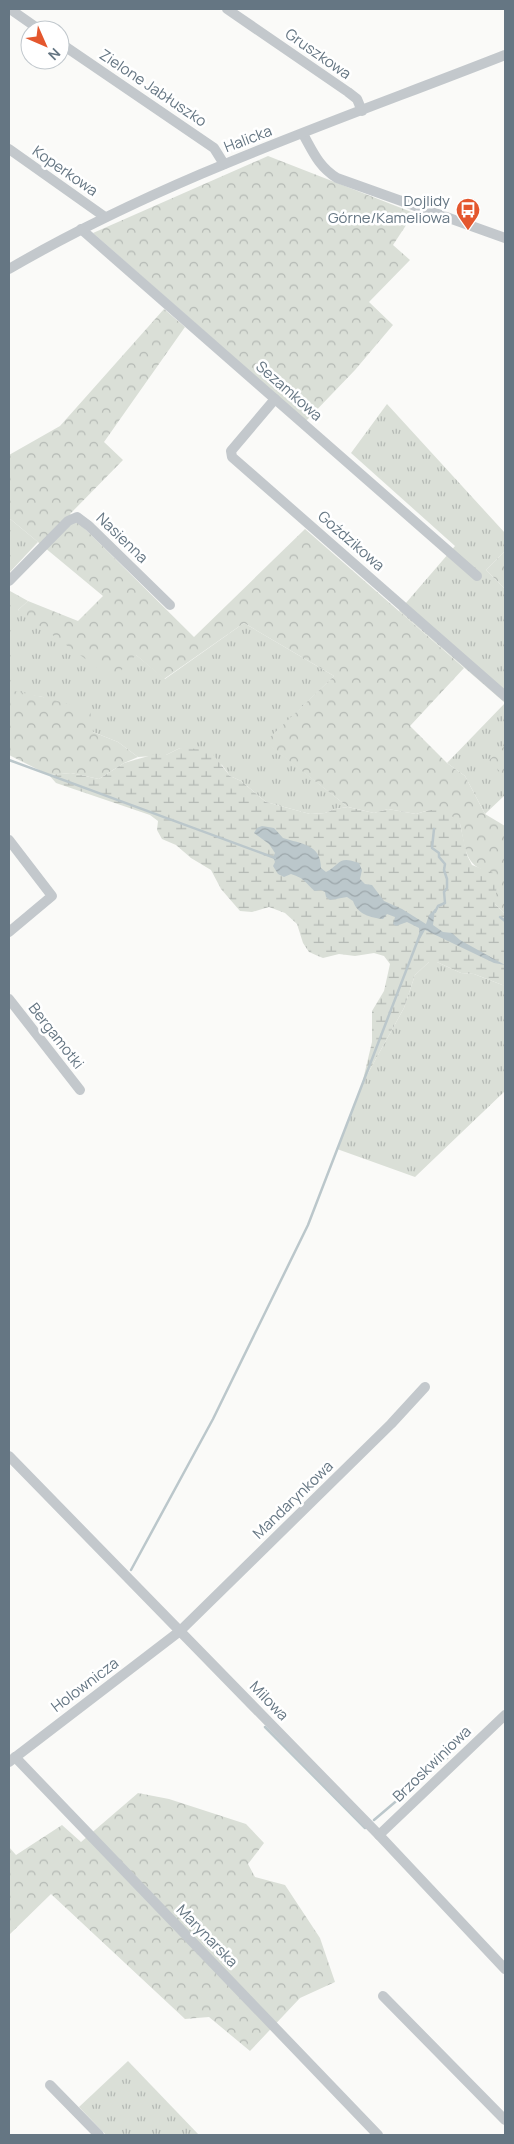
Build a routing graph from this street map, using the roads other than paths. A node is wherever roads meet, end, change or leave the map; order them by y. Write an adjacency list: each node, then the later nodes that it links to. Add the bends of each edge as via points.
1 (10, 9): 3 (street)
2 (227, 9): 6 (street, Gruszkowa, via 348,92 357,99)
3 (26, 20)
4 (70, 50): 9 (street, Zielone Jabłuszko, via 214,148)
5 (505, 55): 6 (street, Halicka)
6 (362, 111): 7 (street, Halicka)
7 (303, 134): 9 (street, Halicka); 12 (street, via 318,163 337,178)
8 (9, 149): 10 (street, Koperkowa)
9 (224, 164): 10 (street, Halicka)
10 (105, 217): 11 (street, Halicka)
11 (81, 229): 13 (street, Halicka); 14 (street, Sezamkowa)
12 (505, 238)
13 (10, 266)
14 (275, 399): 15 (street, Sezamkowa); 18 (street, Goździkowa, via 231,451 232,457)
15 (477, 576)
16 (9, 581): 17 (street, Nasienna, via 68,521 77,517)
17 (170, 605)
18 (505, 696)
19 (9, 840): 20 (street, via 52,896)
20 (9, 932)
21 (9, 999): 22 (street, Bergamotki)
22 (80, 1090)
23 (425, 1387): 25 (street, Mandarynkowa, via 392,1424)
24 (9, 1456): 25 (street, Milowa)
25 (180, 1631): 27 (street, Holownicza); 28 (street, Milowa)
26 (505, 1715): 28 (street, Brzoskwiniowa)
27 (12, 1760): 34 (street, Marynarska)
28 (379, 1835): 29 (street, Milowa)
29 (505, 1969)
30 (383, 1996): 32 (street)
31 (50, 2085): 33 (street)
32 (505, 2120)
33 (99, 2135)
34 (378, 2135)

